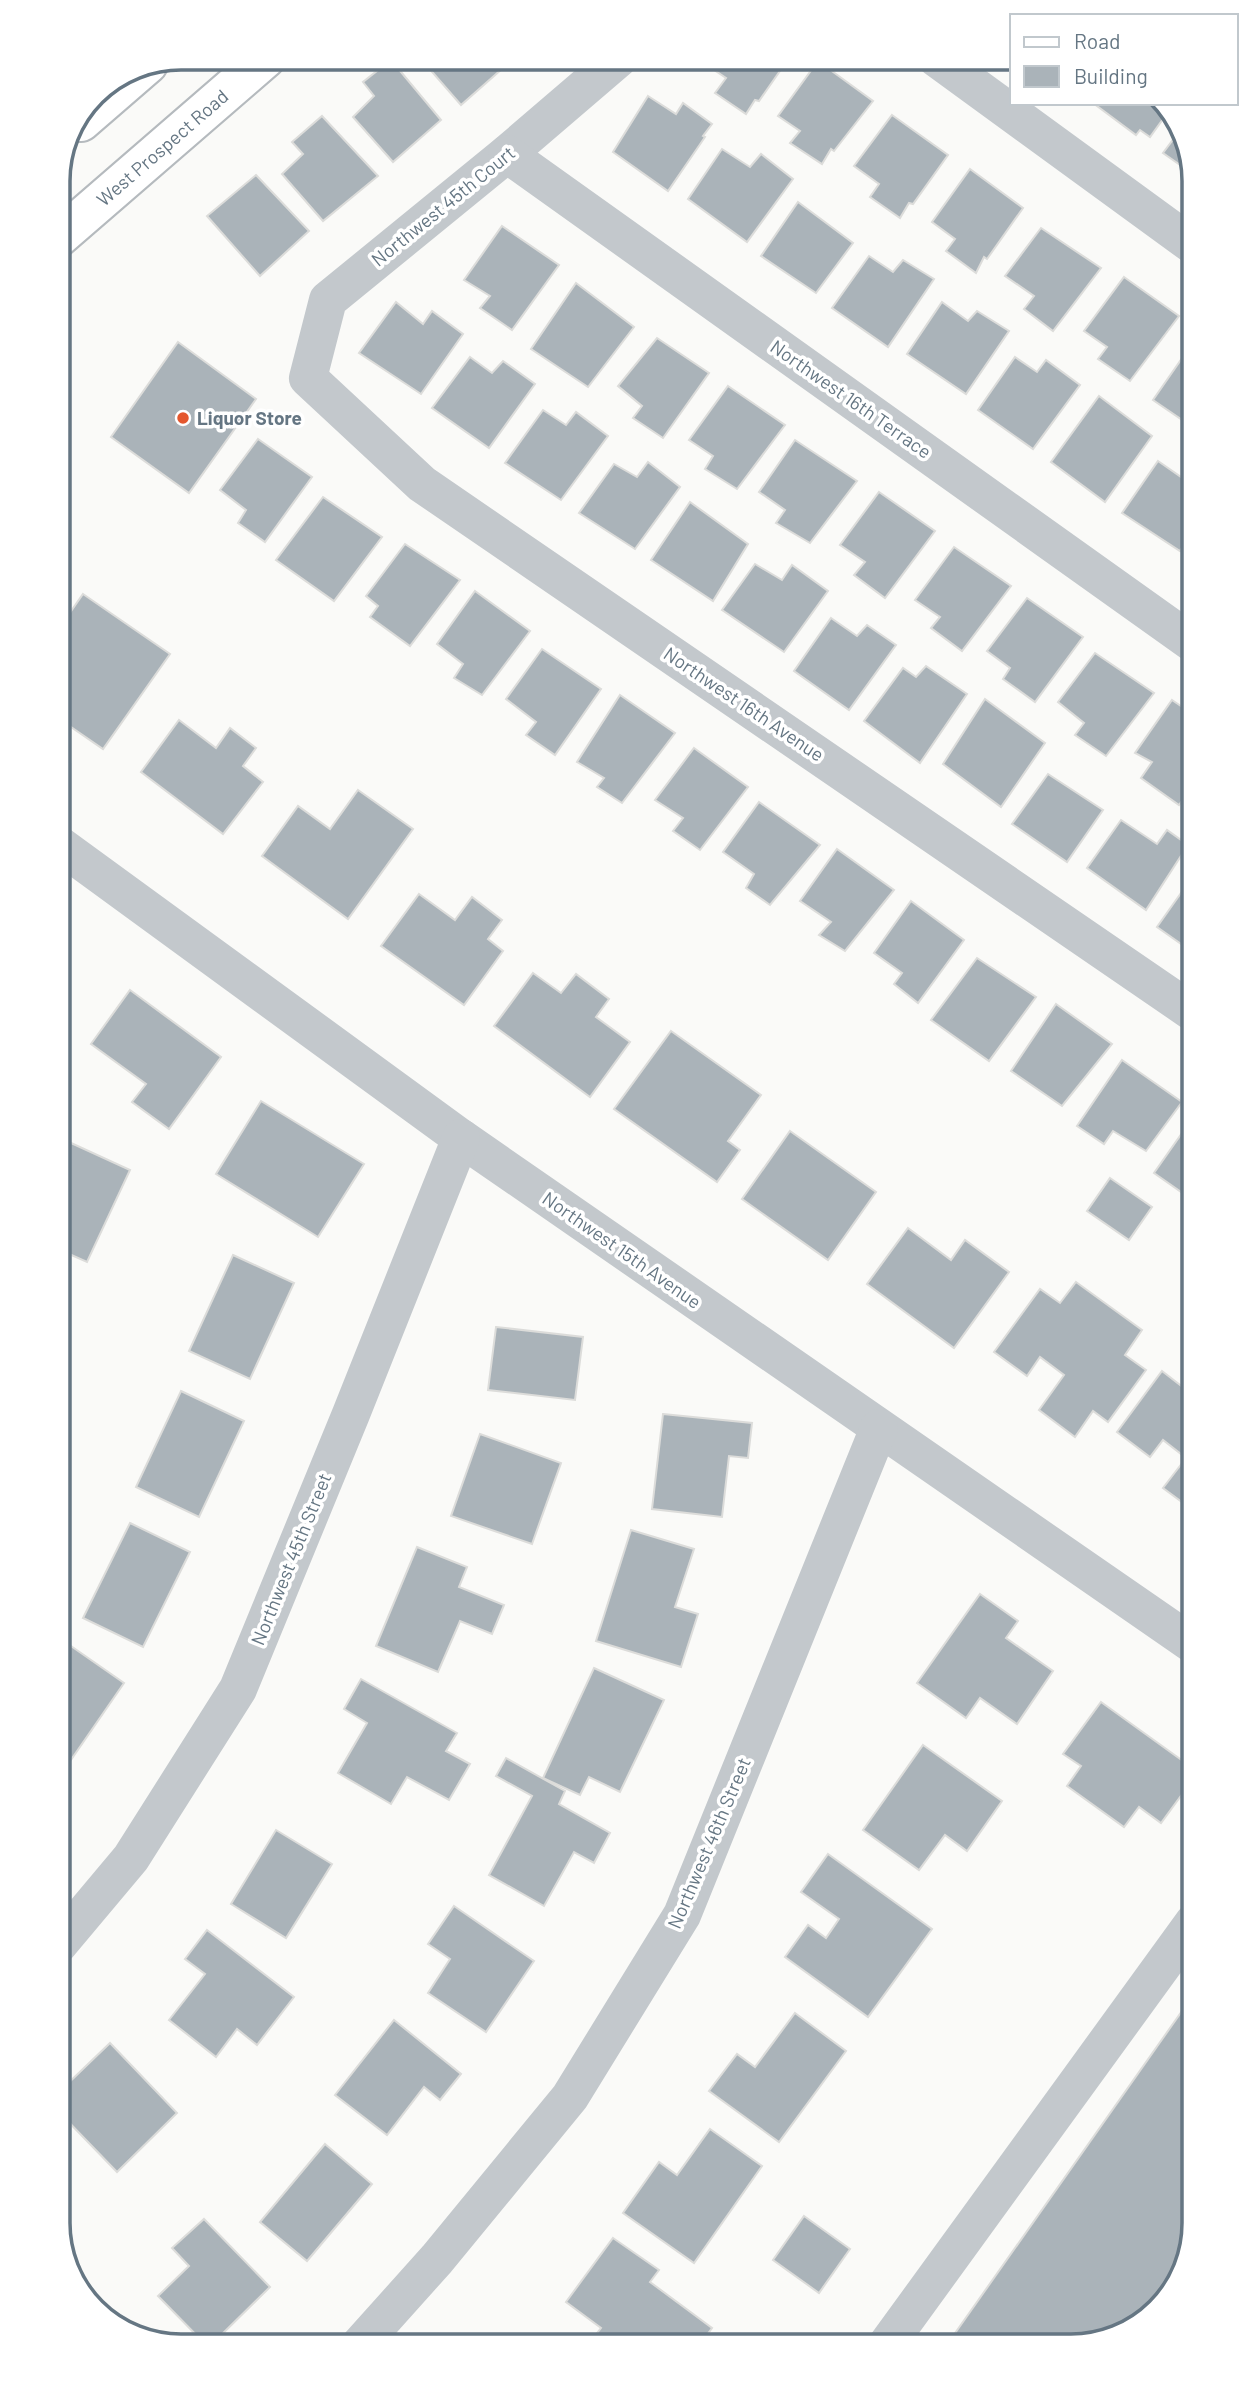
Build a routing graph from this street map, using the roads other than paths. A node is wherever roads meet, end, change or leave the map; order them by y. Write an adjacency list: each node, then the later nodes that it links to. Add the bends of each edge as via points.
1 (252, 70): 5 (main road, West Prospect Road)
2 (605, 70): 4 (street, Northwest 45th Court)
3 (952, 70): 6 (street)
4 (507, 154): 7 (street, Northwest 45th Court, via 328,300); 8 (street, Northwest 16th Terrace)
5 (70, 228)
6 (1182, 237)
7 (308, 378): 10 (street, Northwest 16th Avenue, via 422,484)
8 (1182, 635)
9 (70, 861): 11 (street, Northwest 15th Avenue)
10 (1182, 1005)
11 (461, 1138): 12 (street, Northwest 15th Avenue); 14 (street, Northwest 45th Street, via 238,1689 131,1858)
12 (880, 1428): 13 (street, Northwest 15th Avenue); 16 (street, Northwest 46th Street, via 681,1915 570,2096)
13 (1182, 1637)
14 (70, 1931)
15 (1182, 1939): 17 (street)
16 (370, 2334)
17 (895, 2334)

